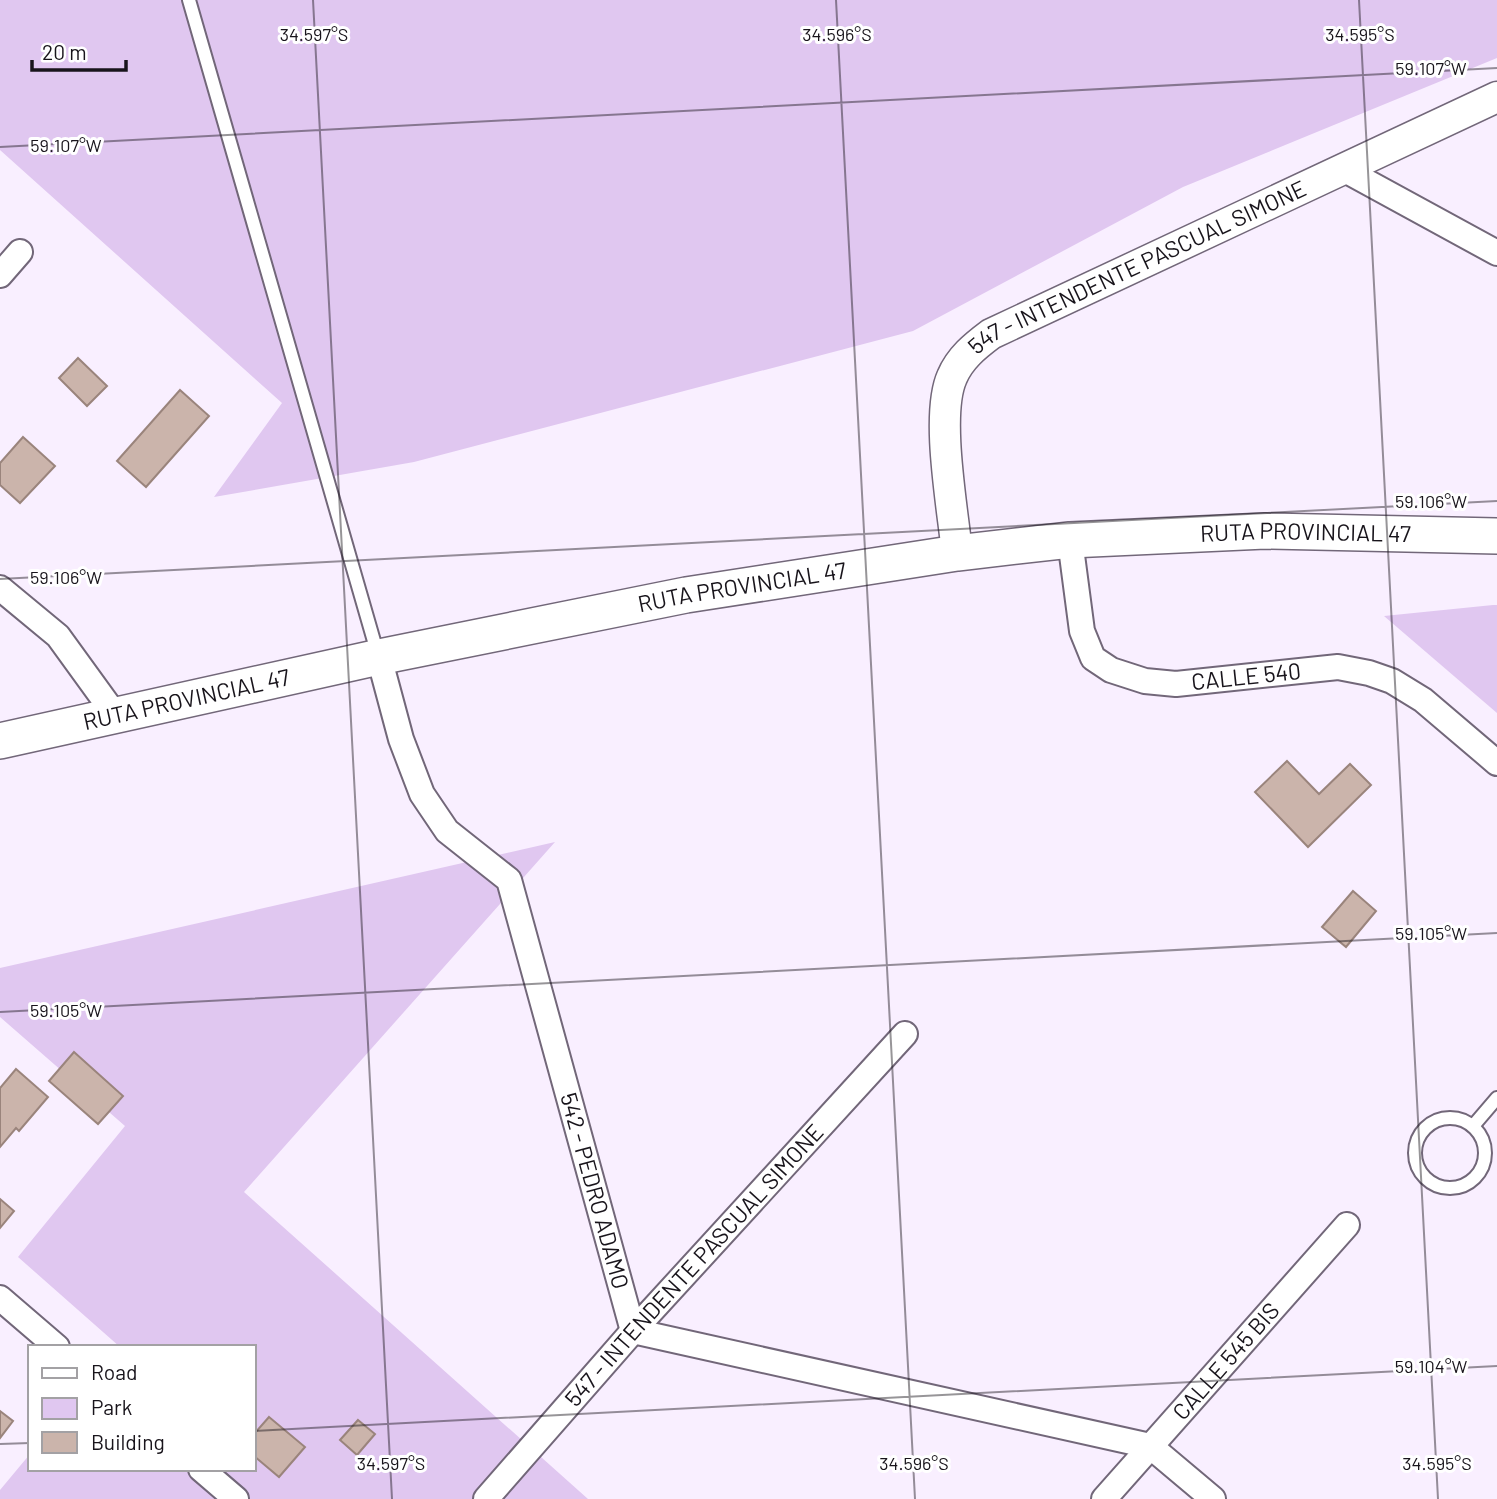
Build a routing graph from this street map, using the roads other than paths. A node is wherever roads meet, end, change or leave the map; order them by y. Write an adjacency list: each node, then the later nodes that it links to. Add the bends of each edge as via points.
1 (189, 0): 11 (lane)
2 (1497, 97): 3 (street, 547 - INTENDENTE PASCUAL SIMONE)
3 (1345, 170): 5 (street); 9 (street, 547 - INTENDENTE PASCUAL SIMONE, via 991,334 969,351 951,378 943,418)
4 (20, 252): 6 (street)
5 (1497, 253)
6 (0, 275)
7 (1497, 536): 8 (main road, RUTA PROVINCIAL 47, via 1265,531)
8 (1070, 540): 9 (main road, RUTA PROVINCIAL 47); 14 (street, CALLE 540, via 1082,631 1093,658 1111,670 1144,681 1175,684 1338,667 1368,673 1423,700)
9 (957, 553): 11 (main road, RUTA PROVINCIAL 47, via 686,595)
10 (0, 588): 12 (street, via 58,636)
11 (379, 657): 12 (main road, RUTA PROVINCIAL 47); 20 (street, 542 - PEDRO ADAMO, via 401,739 422,794 447,831 509,880)
12 (116, 716): 13 (main road, RUTA PROVINCIAL 47)
13 (0, 741)
14 (1497, 763)
15 (905, 1034): 20 (street, 547 - INTENDENTE PASCUAL SIMONE)
16 (1497, 1098): 17 (lane)
17 (1473, 1126): 17 (lane, via 1484,1146 1484,1158 1473,1179 1451,1188 1429,1181 1421,1173 1415,1152 1422,1131 1441,1119 1463,1120)
18 (1347, 1225): 22 (street, CALLE 545 BIS)
19 (0, 1298): 21 (street)
20 (633, 1331): 22 (street); 25 (street, 547 - INTENDENTE PASCUAL SIMONE)
21 (55, 1345)
22 (1150, 1446): 26 (street, CALLE 545 BIS); 27 (street)
23 (203, 1471): 24 (street)
24 (236, 1499)
25 (486, 1499)
26 (1104, 1499)
27 (1213, 1499)

